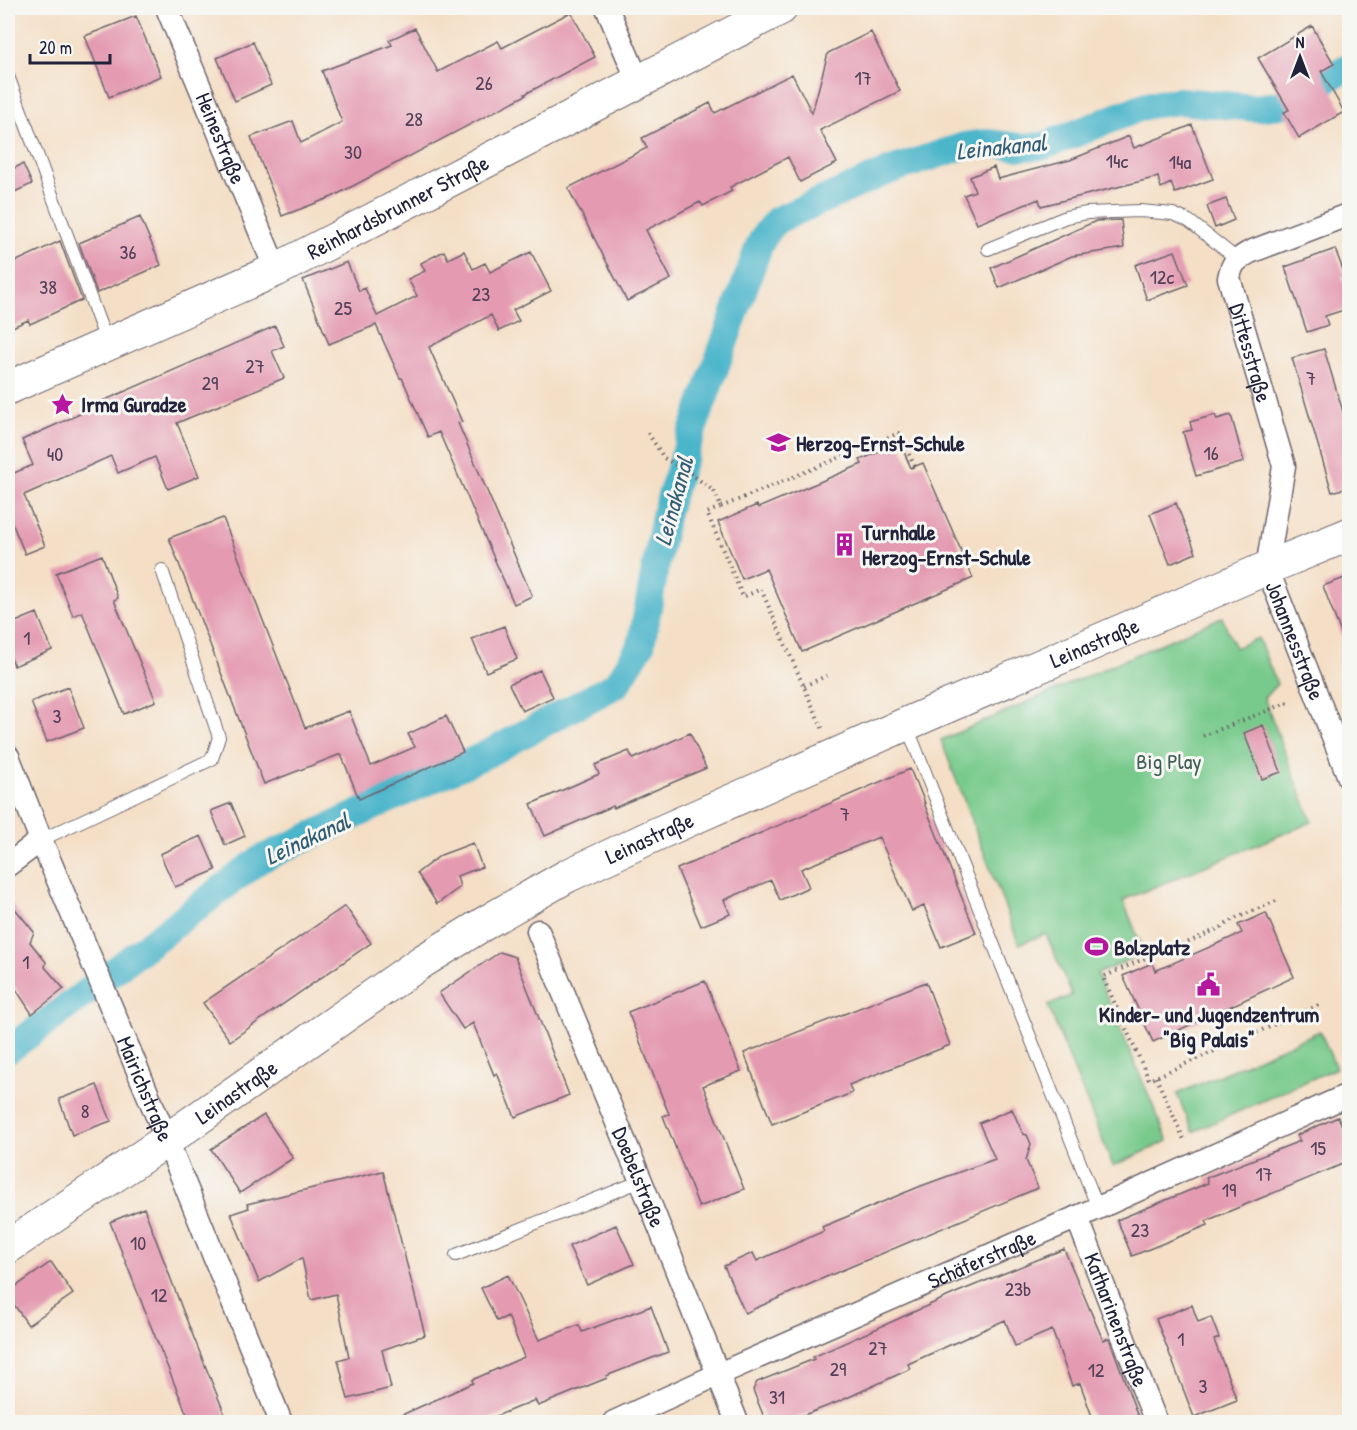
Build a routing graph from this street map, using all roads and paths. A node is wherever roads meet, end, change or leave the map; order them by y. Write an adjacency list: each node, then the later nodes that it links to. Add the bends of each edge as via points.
1 (167, 8): 9 (street, Heinestraße)
2 (607, 8): 5 (street)
3 (781, 8): 5 (street, Reinhardsbrunner Straße)
4 (8, 76): 10 (lane)
5 (638, 81): 9 (street, Reinhardsbrunner Straße)
6 (1350, 214): 8 (street)
7 (988, 249): 8 (lane, via 1066,217 1140,211 1173,214 1189,221)
8 (1237, 259): 16 (street, Dittesstraße, via 1229,278 1284,466)
9 (276, 270): 10 (street, Reinhardsbrunner Straße)
10 (107, 344): 11 (street, Reinhardsbrunner Straße)
11 (8, 388)
12 (648, 433): 14 (path, via 664,458 714,491)
13 (915, 467): 14 (path, via 899,433)
14 (721, 507): 19 (path, via 707,513 743,597 761,589)
15 (1350, 534): 16 (street, Leinastraße)
16 (1267, 568): 20 (street, Johannesstraße); 21 (street, Leinastraße)
17 (162, 570): 26 (lane, via 219,736 212,759)
18 (828, 675): 19 (path)
19 (804, 686): 24 (path)
20 (1315, 691): 22 (path); 25 (street, Johannesstraße)
21 (906, 724): 24 (street, Leinastraße); 36 (lane)
22 (1203, 736)
23 (8, 756): 26 (street, Mairichstraße)
24 (834, 756): 33 (street, Leinastraße, via 567,876 423,961)
25 (1350, 780)
26 (41, 840): 27 (street); 33 (street, Mairichstraße)
27 (8, 865)
28 (1276, 901): 31 (path, via 1162,954 1103,976 1149,1080)
29 (538, 931): 35 (street, Doebelstraße)
30 (1321, 1004): 31 (path)
31 (1156, 1077): 34 (path)
32 (1350, 1094): 34 (street, Schäferstraße)
33 (167, 1140): 37 (street, Leinastraße); 40 (street, Mairichstraße)
34 (1195, 1164): 36 (street, Schäferstraße)
35 (641, 1181): 38 (lane); 39 (street, Doebelstraße)
36 (1088, 1213): 39 (street, Schäferstraße); 43 (street, Katharinenstraße)
37 (8, 1247)
38 (456, 1255)
39 (718, 1374): 41 (street, Schäferstraße); 42 (street, Doebelstraße)
40 (281, 1422)
41 (614, 1422)
42 (737, 1422)
43 (1156, 1422)

